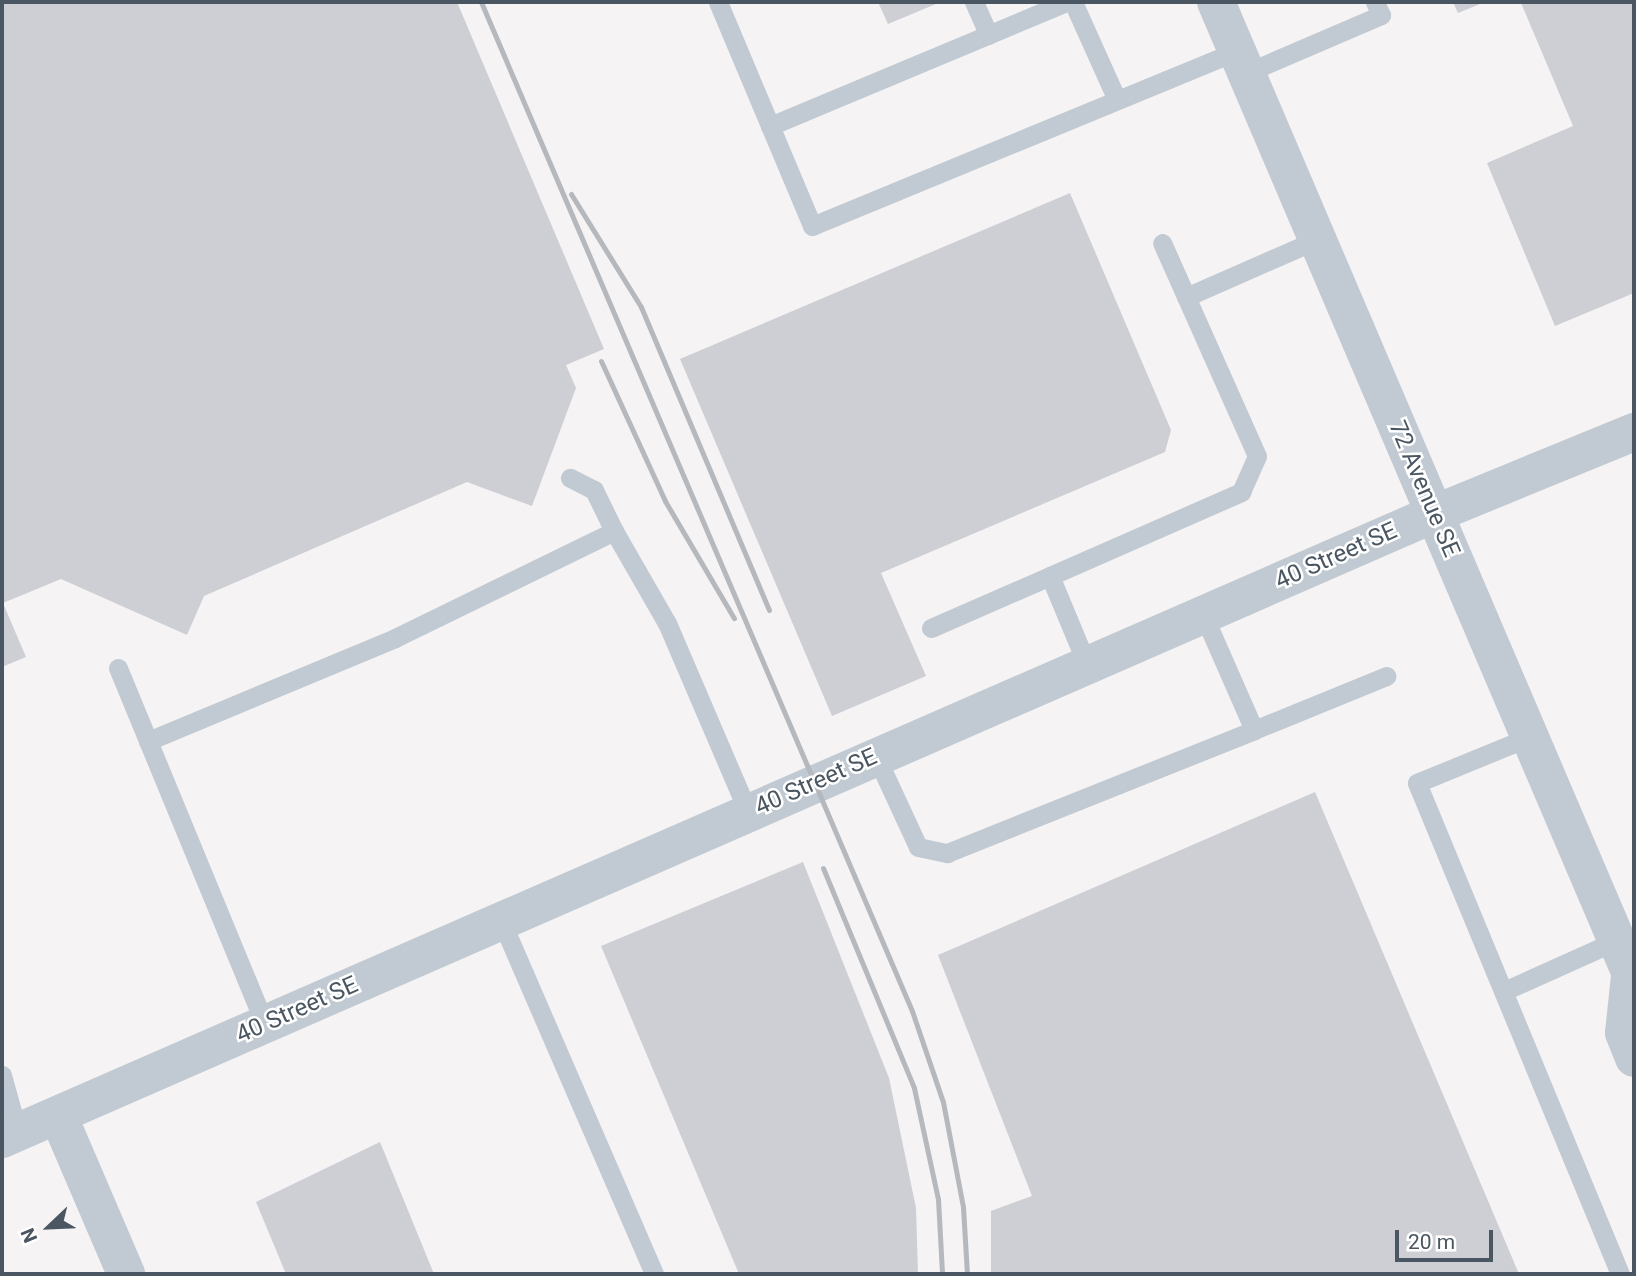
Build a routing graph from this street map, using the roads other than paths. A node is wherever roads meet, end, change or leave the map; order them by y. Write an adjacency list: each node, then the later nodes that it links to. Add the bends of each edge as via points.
1 (718, 2): 10 (lane)
2 (974, 2): 7 (lane)
3 (1067, 2): 7 (lane)
4 (1073, 2): 9 (lane)
5 (1216, 2): 8 (street, 72 Avenue SE)
6 (1375, 2): 8 (lane, via 1381,15)
7 (989, 35): 10 (lane)
8 (1242, 62): 9 (lane); 11 (street, 72 Avenue SE)
9 (1117, 100): 10 (lane, via 812,226)
10 (770, 126)
11 (1318, 239): 13 (lane); 16 (street, 72 Avenue SE)
12 (1161, 243): 13 (lane)
13 (1186, 297): 18 (lane, via 1257,456 1241,492)
14 (1634, 432): 16 (street, 40 Street SE)
15 (570, 478): 17 (lane, via 594,490)
16 (1434, 513): 19 (street, 40 Street SE); 25 (street, 72 Avenue SE)
17 (614, 531): 26 (lane, via 395,638); 28 (lane, via 667,623)
18 (1050, 576): 20 (lane); 21 (lane)
19 (1203, 614): 21 (street, 40 Street SE); 24 (lane)
20 (931, 628)
21 (1087, 665): 27 (street, 40 Street SE)
22 (118, 668): 26 (lane)
23 (1386, 676): 24 (lane)
24 (1255, 730): 27 (lane, via 947,853 918,847)
25 (1529, 737): 30 (street, 72 Avenue SE); 32 (lane, via 1418,783)
26 (148, 741): 33 (lane)
27 (876, 756): 28 (street, 40 Street SE)
28 (748, 811): 29 (street, 40 Street SE)
29 (501, 920): 33 (street, 40 Street SE); 39 (lane)
30 (1615, 941): 31 (street, 72 Avenue SE); 32 (lane)
31 (1632, 978): 34 (street, 72 Avenue SE, via 1624,1032)
32 (1504, 991): 40 (lane)
33 (265, 1024): 36 (street, 40 Street SE)
34 (1634, 1058)
35 (2, 1075): 37 (lane)
36 (58, 1115): 37 (street, 40 Street SE); 38 (street)
37 (10, 1136)
38 (126, 1274)
39 (654, 1274)
40 (1620, 1274)

